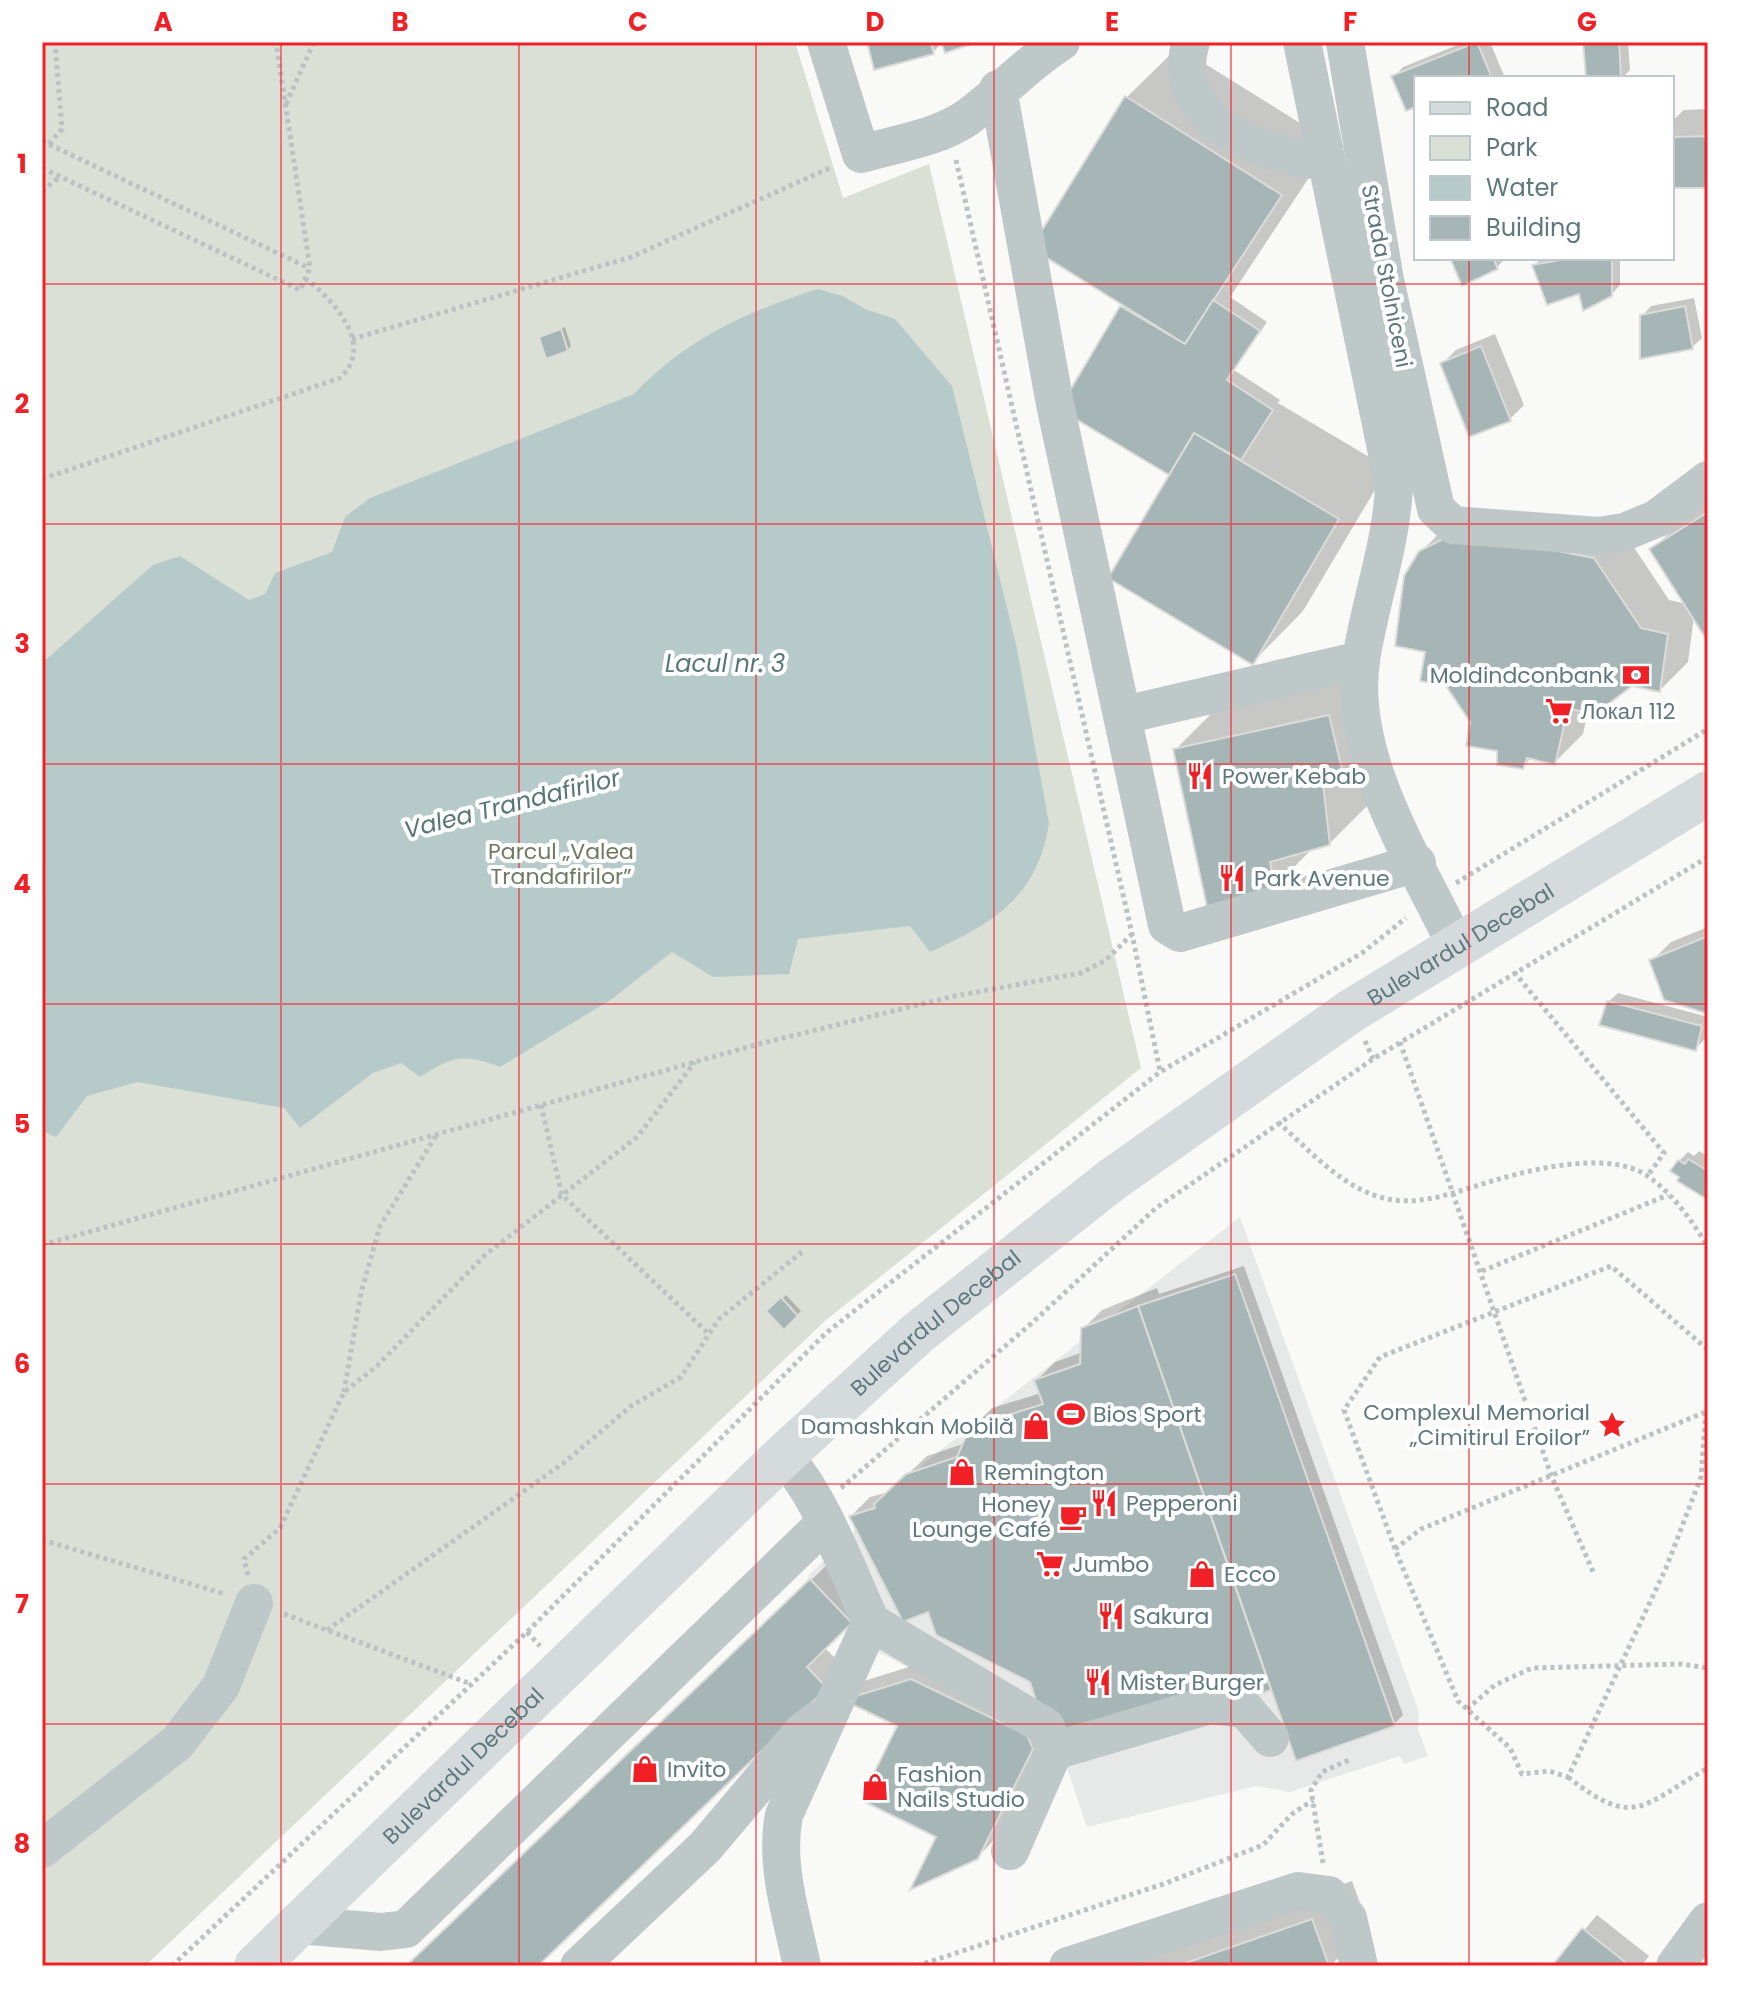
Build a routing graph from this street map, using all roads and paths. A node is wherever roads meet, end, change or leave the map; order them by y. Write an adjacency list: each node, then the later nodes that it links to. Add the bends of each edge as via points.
1 (55, 42): 13 (path, via 62,129)
2 (276, 42): 10 (path)
3 (314, 42): 10 (path)
4 (826, 42): 14 (street)
5 (1061, 42): 9 (street)
6 (1191, 42): 15 (street, via 1191,82 1217,124 1249,143 1304,160)
7 (1302, 42): 15 (street)
8 (1345, 42): 23 (street, Strada Stolniceni, via 1385,280 1436,509 1453,525 1598,536 1656,519)
9 (998, 89): 11 (street); 25 (street, via 1055,404)
10 (285, 105): 19 (path)
11 (949, 127): 14 (street); 29 (path)
12 (42, 141): 13 (path)
13 (49, 144): 19 (path)
14 (861, 154): 21 (path, via 631,257)
15 (1326, 161): 24 (street, via 1394,487 1391,529)
16 (42, 168): 17 (path)
17 (60, 176): 18 (path); 20 (path, via 300,290)
18 (42, 191)
19 (310, 268): 20 (path)
20 (305, 278): 21 (path, via 338,310)
21 (352, 339): 22 (path, via 349,369 325,385)
22 (42, 479)
23 (1708, 480)
24 (1361, 660): 25 (street); 28 (street, via 1363,710 1375,768)
25 (1124, 715): 28 (street, via 1172,931 1217,924)
26 (1704, 805): 30 (main road, Bulevardul Decebal)
27 (1708, 857): 31 (path)
28 (1417, 863): 30 (street)
29 (1132, 934): 33 (path, via 1106,960 1081,973 950,997); 34 (path)
30 (1456, 946): 50 (main road, Bulevardul Decebal, via 1351,1011 1113,1179 919,1332)
31 (1514, 972): 32 (path); 37 (path, via 1664,1153)
32 (1400, 1042): 38 (path); 38 (path, via 1278,1122 1325,1165 1370,1194 1405,1201)
33 (696, 1061): 35 (path); 39 (path, via 637,1137)
34 (1160, 1072)
35 (541, 1105): 36 (path); 39 (path)
36 (437, 1134): 41 (path); 48 (path, via 380,1226 361,1293)
37 (1648, 1175): 38 (path, via 1608,1165 1562,1165); 40 (path)
38 (1453, 1193): 44 (path)
39 (562, 1195): 46 (path); 48 (path, via 485,1255 377,1366)
40 (1668, 1195): 42 (path); 44 (path)
41 (42, 1245)
42 (1708, 1247)
43 (802, 1252): 46 (path, via 719,1319)
44 (1482, 1271): 45 (path)
45 (1496, 1311): 47 (path, via 1611,1266); 51 (path); 54 (path, via 1380,1357 1344,1410)
46 (709, 1334): 58 (path, via 681,1377 631,1406 565,1462)
47 (1708, 1350)
48 (344, 1392): 56 (path, via 280,1528 244,1559)
49 (1707, 1411): 51 (path); 59 (path, via 1701,1477)
50 (783, 1456): 52 (street); 74 (main road, Bulevardul Decebal)
51 (1551, 1475): 54 (path, via 1421,1529); 55 (path)
52 (825, 1523): 57 (street); 74 (street, via 406,1929)
53 (42, 1540): 56 (path)
54 (1395, 1549): 63 (path, via 1458,1701)
55 (1594, 1574)
56 (254, 1603): 58 (path); 70 (street, via 221,1686 177,1743)
57 (871, 1622): 62 (street); 65 (street, via 1046,1727)
58 (327, 1630): 61 (path)
59 (1621, 1665): 60 (path); 63 (path, via 1532,1668 1495,1685); 68 (path)
60 (1708, 1668)
61 (471, 1684)
62 (832, 1708): 76 (street, via 802,1732 705,1847); 77 (street, via 784,1815 779,1841)
63 (1467, 1709): 68 (path, via 1510,1748 1522,1774 1549,1771)
64 (1270, 1738): 65 (street, via 1245,1709 1210,1705)
65 (1054, 1751): 71 (street)
66 (1351, 1759): 69 (path, via 1322,1772 1311,1790)
67 (1708, 1768): 68 (path, via 1633,1810 1614,1808)
68 (1568, 1777)
69 (1313, 1800): 72 (path); 78 (path, via 1263,1845)
70 (42, 1849)
71 (1010, 1851)
72 (1329, 1895): 79 (street, via 1298,1891); 80 (street, via 1348,1918)
73 (1708, 1921): 81 (street)
74 (299, 1925): 75 (main road, Bulevardul Decebal)
75 (256, 1966)
76 (579, 1966)
77 (802, 1966)
78 (917, 1966)
79 (1068, 1966)
80 (1359, 1966)
81 (1675, 1966)

